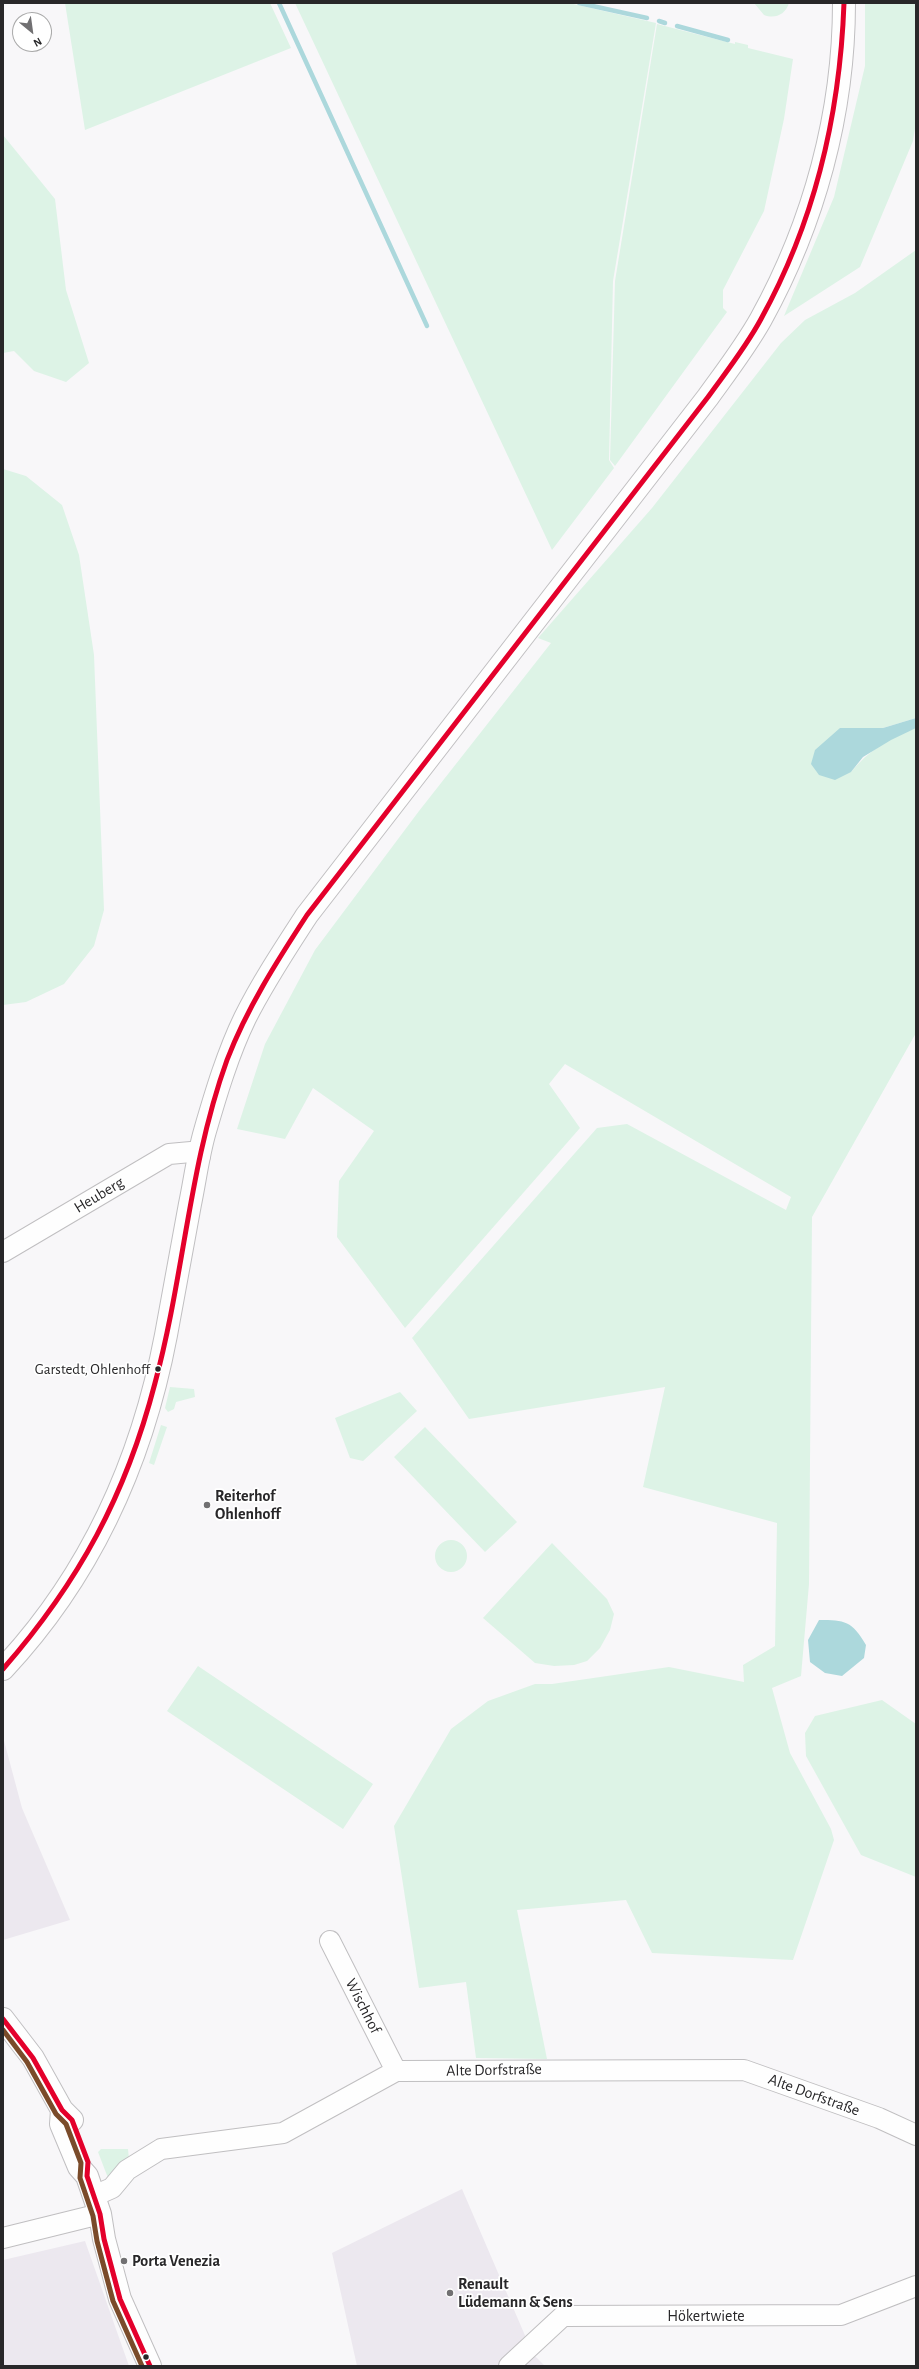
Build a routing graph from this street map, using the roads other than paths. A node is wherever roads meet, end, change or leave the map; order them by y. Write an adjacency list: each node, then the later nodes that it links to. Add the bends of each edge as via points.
1 (844, 3): 2 (main road, via 844,40 838,94 813,201 794,250 760,320 708,397 306,915 245,1019 231,1052 205,1132)
2 (200, 1156): 3 (street, Heuberg, via 190,1152 169,1154); 4 (main road, via 166,1337 144,1430 108,1516 81,1568 33,1637)
3 (3, 1252)
4 (3, 1669)
5 (330, 1941): 7 (street, Wischhof)
6 (3, 2019): 9 (main road, via 33,2058 62,2110 61,2124 79,2167 87,2176)
7 (396, 2071): 8 (street, Alte Dorfstraße, via 744,2070 879,2118); 9 (street, Alte Dorfstraße, via 283,2133 161,2148 127,2170)
8 (916, 2135)
9 (97, 2205): 10 (street, Alte Dorfstraße); 12 (main road, via 120,2299)
10 (3, 2238)
11 (916, 2286): 13 (street, Hökertwiete, via 841,2315 563,2316)
12 (150, 2366)
13 (510, 2366)

